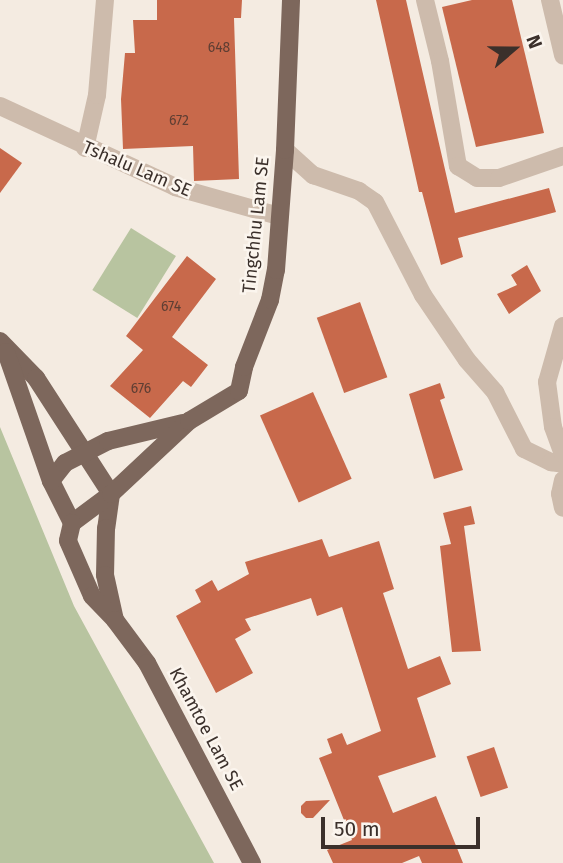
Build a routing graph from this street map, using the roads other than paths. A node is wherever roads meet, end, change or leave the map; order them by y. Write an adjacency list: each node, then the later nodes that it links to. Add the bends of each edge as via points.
1 (104, 0): 7 (street, via 97,95)
2 (291, 0): 8 (main road, Tingchhu Lam SE)
3 (425, 0): 9 (street, via 458,166 477,178 499,178)
4 (550, 0): 5 (street)
5 (563, 55)
6 (0, 106): 7 (street, Tshalu Lam SE)
7 (85, 148): 10 (street, Tshalu Lam SE, via 175,187)
8 (285, 150): 10 (main road, Tingchhu Lam SE); 16 (street, via 313,175 359,191 375,202 423,295 495,392 524,449)
9 (563, 156)
10 (279, 216): 13 (main road, Tingchhu Lam SE, via 270,300 239,391)
11 (563, 326): 15 (street, via 547,382 553,427)
12 (2, 343): 14 (main road, via 36,378); 18 (main road)
13 (189, 421): 14 (main road, via 108,441); 19 (main road)
14 (87, 452): 18 (main road, via 65,463); 19 (main road)
15 (563, 454)
16 (563, 464)
17 (563, 480): 20 (street)
18 (51, 481): 21 (main road)
19 (111, 494): 21 (main road); 22 (main road, Khamtoe Lam SE, via 104,575)
20 (563, 508)
21 (72, 523): 22 (main road, Khamtoe Lam SE, via 68,541 79,570 92,596)
22 (115, 620): 23 (main road, Khamtoe Lam SE, via 147,663)
23 (252, 863)

